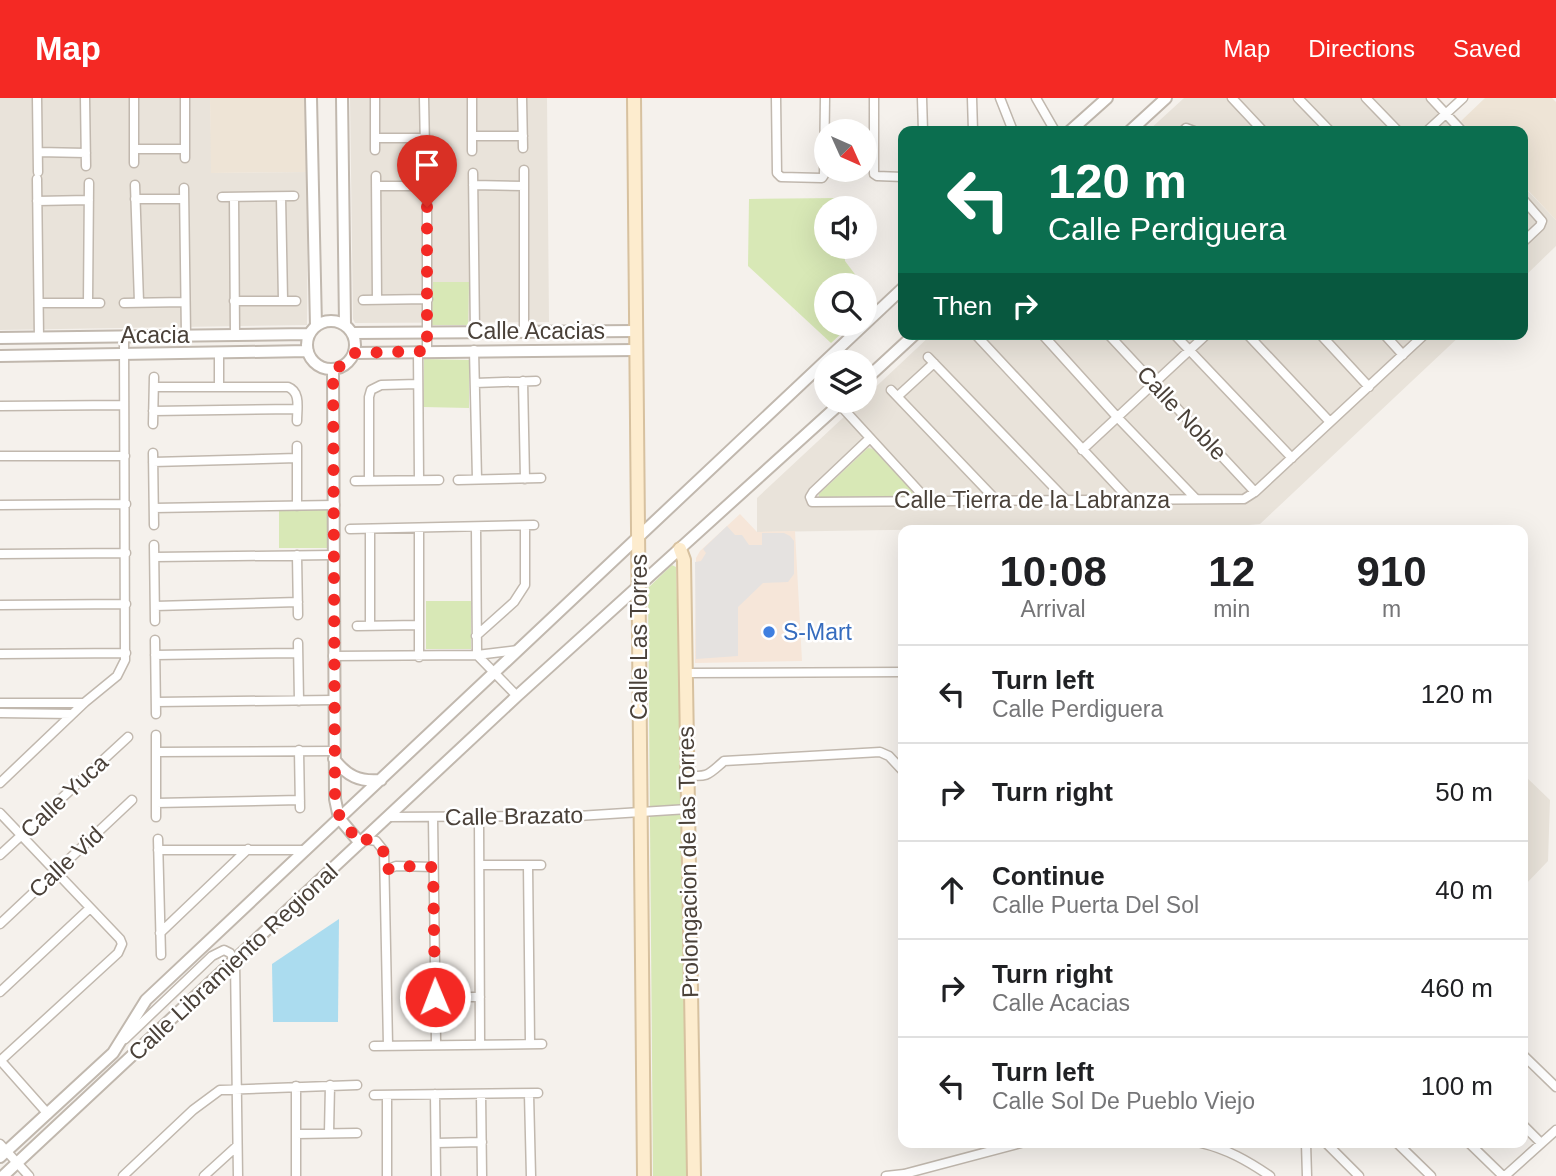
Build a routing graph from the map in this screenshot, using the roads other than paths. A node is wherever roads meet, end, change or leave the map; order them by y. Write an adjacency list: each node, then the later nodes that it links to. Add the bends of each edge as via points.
1 (37, 98): 47 (street)
2 (85, 98): 48 (street)
3 (134, 98): 43 (street)
4 (185, 98): 43 (street, via 185,154)
5 (312, 98): 87 (street)
6 (342, 98): 86 (street)
7 (375, 98): 40 (street)
8 (424, 98): 41 (street)
9 (472, 98): 38 (street)
10 (522, 98): 39 (street)
11 (634, 98): 90 (main road, Calle Las Torres)
12 (776, 98): 13 (street, via 778,174 822,178)
13 (825, 98)
14 (874, 98): 55 (street, via 874,174)
15 (922, 98): 27 (street)
16 (972, 98): 28 (street)
17 (1000, 98): 29 (street)
18 (1036, 98): 30 (street)
19 (1107, 98): 31 (street)
20 (1166, 98): 32 (street)
21 (1232, 98): 33 (street)
22 (1298, 98): 34 (street)
23 (1366, 98): 35 (street)
24 (1431, 98): 26 (street)
25 (1463, 98): 26 (street)
26 (1446, 114): 36 (street); 37 (street)
27 (923, 126)
28 (973, 126)
29 (1011, 126)
30 (1052, 126)
31 (1076, 126)
32 (1135, 126)
33 (1258, 126)
34 (1325, 126)
35 (1393, 126)
36 (1433, 126)
37 (1457, 126)
38 (472, 136): 39 (street); 46 (street)
39 (523, 136): 42 (street)
40 (376, 138): 41 (street); 45 (street)
41 (424, 138): 44 (street)
42 (523, 148)
43 (134, 149): 49 (street)
44 (425, 149)
45 (375, 150)
46 (472, 151)
47 (38, 152): 48 (street); 70 (street)
48 (86, 153): 50 (street)
49 (134, 163)
50 (86, 166)
51 (524, 170): 61 (street)
52 (427, 172): 60 (street)
53 (473, 173): 58 (street)
54 (376, 176): 59 (street)
55 (898, 177)
56 (89, 183): 69 (street)
57 (135, 185): 67 (street)
58 (473, 185): 61 (street); 89 (street)
59 (376, 186): 60 (street); 74 (street)
60 (427, 186): 75 (street)
61 (524, 186): 88 (street)
62 (184, 188): 68 (street)
63 (295, 196): 66 (street)
64 (222, 197): 65 (street)
65 (234, 197): 66 (street); 78 (street)
66 (281, 197): 76 (street)
67 (135, 199): 68 (street); 80 (street)
68 (184, 199): 81 (street)
69 (89, 200): 70 (street); 83 (street)
70 (37, 201): 82 (street)
71 (1528, 204): 72 (street, via 1541,218 1540,226)
72 (1528, 237)
73 (898, 293): 169 (street, Calle Libramiento Regional)
74 (377, 299): 75 (street); 77 (street)
75 (428, 299): 91 (street)
76 (283, 300): 78 (street); 79 (street)
77 (363, 300)
78 (234, 301): 94 (street)
79 (296, 301)
80 (139, 302): 81 (street); 85 (street)
81 (185, 302): 93 (street)
82 (39, 303): 83 (street); 96 (street)
83 (89, 303): 84 (street)
84 (100, 303)
85 (124, 303)
86 (349, 329): 87 (street, via 327,320); 91 (street, Calle Acacias); 112 (street, via 355,340)
87 (313, 330): 94 (street, Acacia); 109 (street)
88 (524, 330): 89 (street, Calle Acacias); 90 (street, Calle Acacias)
89 (475, 331): 91 (street, Calle Acacias)
90 (635, 331): 108 (main road, Calle Las Torres)
91 (428, 332): 110 (street)
92 (124, 335): 93 (street, Acacia); 96 (street, Acacia); 113 (street)
93 (186, 335): 94 (street, Acacia)
94 (235, 335)
95 (0, 338): 96 (street, Acacia)
96 (39, 338)
97 (908, 340): 118 (street)
98 (981, 340): 140 (street)
99 (1047, 340): 134 (street)
100 (1114, 340): 124 (street, Calle Noble)
101 (1180, 340): 111 (street)
102 (1202, 340): 111 (street)
103 (1253, 340): 136 (street)
104 (1325, 340): 127 (street)
105 (1389, 340): 115 (street)
106 (1419, 340): 115 (street)
107 (474, 350): 108 (street, Calle Acacias); 110 (street, Calle Acacias); 122 (street)
108 (636, 350): 169 (main road, Calle Las Torres)
109 (308, 351): 114 (street); 117 (street, via 314,363)
110 (422, 351): 112 (street, Calle Acacias); 123 (street)
111 (1190, 351): 124 (street); 144 (street)
112 (354, 353): 117 (street, via 346,364)
113 (123, 354): 114 (street); 116 (street); 128 (street)
114 (219, 354): 126 (street)
115 (1403, 355): 127 (street)
116 (0, 356)
117 (333, 369): 161 (street)
118 (877, 369)
119 (154, 377): 125 (street)
120 (537, 381): 121 (street)
121 (523, 382): 122 (street); 146 (street)
122 (475, 383): 150 (street)
123 (418, 384): 147 (street); 152 (street, via 381,385 371,390)
124 (1154, 384): 134 (street); 153 (street, Calle Noble)
125 (154, 387): 126 (street); 131 (street)
126 (219, 387): 130 (street, via 288,387 296,392)
127 (1368, 387): 136 (street)
128 (124, 405): 129 (street); 142 (street)
129 (0, 406)
130 (297, 409): 131 (street); 135 (street)
131 (153, 411): 137 (street)
132 (829, 413): 171 (street, Calle Libramiento Regional)
133 (850, 413): 138 (street)
134 (1118, 418): 140 (street); 154 (street)
135 (297, 421)
136 (1330, 422): 144 (street)
137 (153, 424)
138 (870, 438): 156 (street); 156 (street, Calle Tierra de la Labranza, via 810,497 814,502)
139 (297, 446): 143 (street)
140 (1082, 450): 155 (street)
141 (0, 456): 142 (street)
142 (125, 456): 159 (street)
143 (297, 458): 162 (street); 163 (street, via 153,457)
144 (1292, 458): 153 (street)
145 (541, 478): 146 (street)
146 (525, 479): 150 (street)
147 (419, 480): 148 (street); 152 (street)
148 (439, 480)
149 (457, 480): 150 (street)
150 (477, 480)
151 (355, 481): 152 (street)
152 (369, 481)
153 (1255, 492): 154 (street, Calle Tierra de la Labranza, via 1244,499)
154 (1196, 499): 155 (street, Calle Tierra de la Labranza)
155 (1130, 500): 158 (street, Calle Tierra de la Labranza)
156 (928, 501): 157 (street, Calle Tierra de la Labranza)
157 (997, 501): 158 (street, Calle Tierra de la Labranza); 158 (street, via 895,393 931,360)
158 (1067, 501)
159 (126, 504): 160 (street); 172 (street)
160 (0, 505)
161 (335, 505): 162 (street); 175 (street)
162 (297, 506): 163 (street)
163 (154, 508): 164 (street)
164 (154, 524)
165 (476, 527): 168 (street); 187 (street); 187 (street, via 530,526 526,585)
166 (350, 529): 167 (street)
167 (370, 529): 168 (street); 186 (street)
168 (419, 529): 184 (street)
169 (638, 535): 177 (main road, Calle Las Torres); 190 (street, Calle Libramiento Regional)
170 (154, 545): 176 (street)
171 (680, 549): 177 (street, Calle Libramiento Regional); 200 (main road, Prolongacion de las Torres)
172 (126, 552): 173 (street); 179 (street)
173 (0, 554)
174 (297, 555): 175 (street); 176 (street); 178 (street)
175 (334, 555): 196 (street)
176 (155, 557): 181 (street)
177 (639, 584): 201 (street, Calle Libramiento Regional); 223 (main road, Calle Las Torres)
178 (298, 602): 181 (street); 182 (street)
179 (126, 604): 180 (street); 191 (street)
180 (0, 605)
181 (155, 606): 183 (street)
182 (298, 615)
183 (155, 621)
184 (419, 625): 186 (street); 197 (street)
185 (357, 626): 186 (street)
186 (370, 626)
187 (476, 636): 195 (street)
188 (155, 640): 194 (street)
189 (298, 643): 192 (street)
190 (518, 650): 195 (street); 199 (street, Calle Libramiento Regional)
191 (126, 653): 193 (street); 205 (street, via 122,669)
192 (299, 653): 194 (street); 203 (street)
193 (0, 654)
194 (155, 655): 204 (street)
195 (477, 655): 197 (street); 199 (street)
196 (333, 656): 197 (street); 202 (street)
197 (419, 657)
198 (898, 672): 200 (street)
199 (494, 673): 201 (street); 217 (street, Calle Libramiento Regional)
200 (686, 673): 216 (main road, Prolongacion de las Torres)
201 (517, 696): 225 (street, Calle Libramiento Regional)
202 (333, 700): 203 (street); 214 (street)
203 (299, 701): 204 (street)
204 (156, 702): 209 (street)
205 (84, 703): 206 (street); 208 (street)
206 (0, 704)
207 (0, 713): 208 (street)
208 (72, 714): 218 (street)
209 (156, 714)
210 (156, 736): 213 (street)
211 (128, 737): 229 (street, Calle Yuca)
212 (299, 750): 213 (street); 214 (street); 220 (street, via 300,804)
213 (156, 752): 220 (street)
214 (334, 755): 217 (street, via 357,780); 227 (street)
215 (898, 765): 216 (street, via 880,752 724,761 702,777)
216 (687, 775): 221 (main road, Prolongacion de las Torres)
217 (381, 780): 227 (street, Calle Libramiento Regional)
218 (0, 783)
219 (132, 800): 241 (street, Calle Vid)
220 (156, 803): 224 (street)
221 (688, 809): 223 (street, Calle Brazato); 299 (main road, Prolongacion de las Torres)
222 (0, 813): 229 (street)
223 (640, 813): 228 (street, Calle Brazato); 298 (main road, Calle Las Torres)
224 (156, 817)
225 (388, 817): 226 (street, Calle Brazato); 231 (street, Calle Libramiento Regional)
226 (433, 817): 228 (street, Calle Brazato); 239 (street)
227 (340, 818): 231 (street); 234 (street, Calle Libramiento Regional)
228 (478, 818): 236 (street)
229 (22, 835): 235 (street, Calle Yuca); 241 (street)
230 (158, 839): 233 (street)
231 (362, 841): 240 (street, via 376,841 384,850); 246 (street, Calle Libramiento Regional)
232 (248, 849): 233 (street); 234 (street); 244 (street)
233 (158, 850): 244 (street)
234 (306, 850): 250 (street, Calle Libramiento Regional, via 146,1000)
235 (0, 855)
236 (480, 865): 237 (street); 249 (street)
237 (528, 865): 238 (street); 253 (street)
238 (541, 865)
239 (433, 867): 240 (street); 248 (street)
240 (386, 870): 255 (street)
241 (56, 872): 242 (street); 243 (street, Calle Vid)
242 (90, 908): 247 (street); 258 (street, via 120,939 118,953)
243 (0, 924)
244 (160, 933): 245 (street)
245 (161, 955)
246 (235, 961): 250 (street, via 224,950 212,956); 263 (street); 287 (street, Calle Libramiento Regional)
247 (0, 992)
248 (435, 997): 249 (street); 251 (street)
249 (480, 997): 252 (street)
250 (121, 1043): 270 (street, Calle Libramiento Regional)
251 (436, 1043): 252 (street); 255 (street)
252 (480, 1044): 253 (street)
253 (530, 1044): 254 (street)
254 (542, 1044)
255 (388, 1045): 256 (street)
256 (374, 1046)
257 (1528, 1060): 262 (street)
258 (0, 1061): 270 (street)
259 (357, 1084): 260 (street)
260 (330, 1085): 261 (street); 273 (street)
261 (296, 1086): 263 (street); 275 (street)
262 (1556, 1087)
263 (237, 1088): 279 (street); 290 (street, via 220,1090 204,1100)
264 (538, 1093): 267 (street)
265 (435, 1094): 266 (street); 269 (street); 277 (street)
266 (481, 1094): 267 (street); 276 (street)
267 (529, 1094): 297 (street)
268 (374, 1095): 269 (street)
269 (387, 1095): 294 (street)
270 (48, 1114): 286 (street, Calle Libramiento Regional)
271 (1528, 1130): 278 (street)
272 (1556, 1130): 278 (street)
273 (329, 1133): 274 (street); 275 (street)
274 (357, 1133)
275 (296, 1134): 293 (street)
276 (482, 1142): 277 (street); 296 (street)
277 (436, 1143): 295 (street)
278 (1541, 1143): 305 (street)
279 (237, 1146): 291 (street); 292 (street)
280 (1002, 1148): 300 (street)
281 (1221, 1148): 301 (street)
282 (1306, 1148): 302 (street)
283 (1331, 1148): 303 (street)
284 (1402, 1148): 304 (street)
285 (1474, 1148): 305 (street)
286 (2, 1151): 287 (street)
287 (17, 1163): 288 (street, Calle Libramiento Regional); 289 (street)
288 (3, 1176)
289 (29, 1176)
290 (123, 1176)
291 (204, 1176)
292 (238, 1176)
293 (296, 1176)
294 (387, 1176)
295 (436, 1176)
296 (482, 1176)
297 (531, 1176)
298 (644, 1176)
299 (694, 1176)
300 (886, 1176)
301 (1270, 1176)
302 (1307, 1176)
303 (1359, 1176)
304 (1431, 1176)
305 (1504, 1176)

